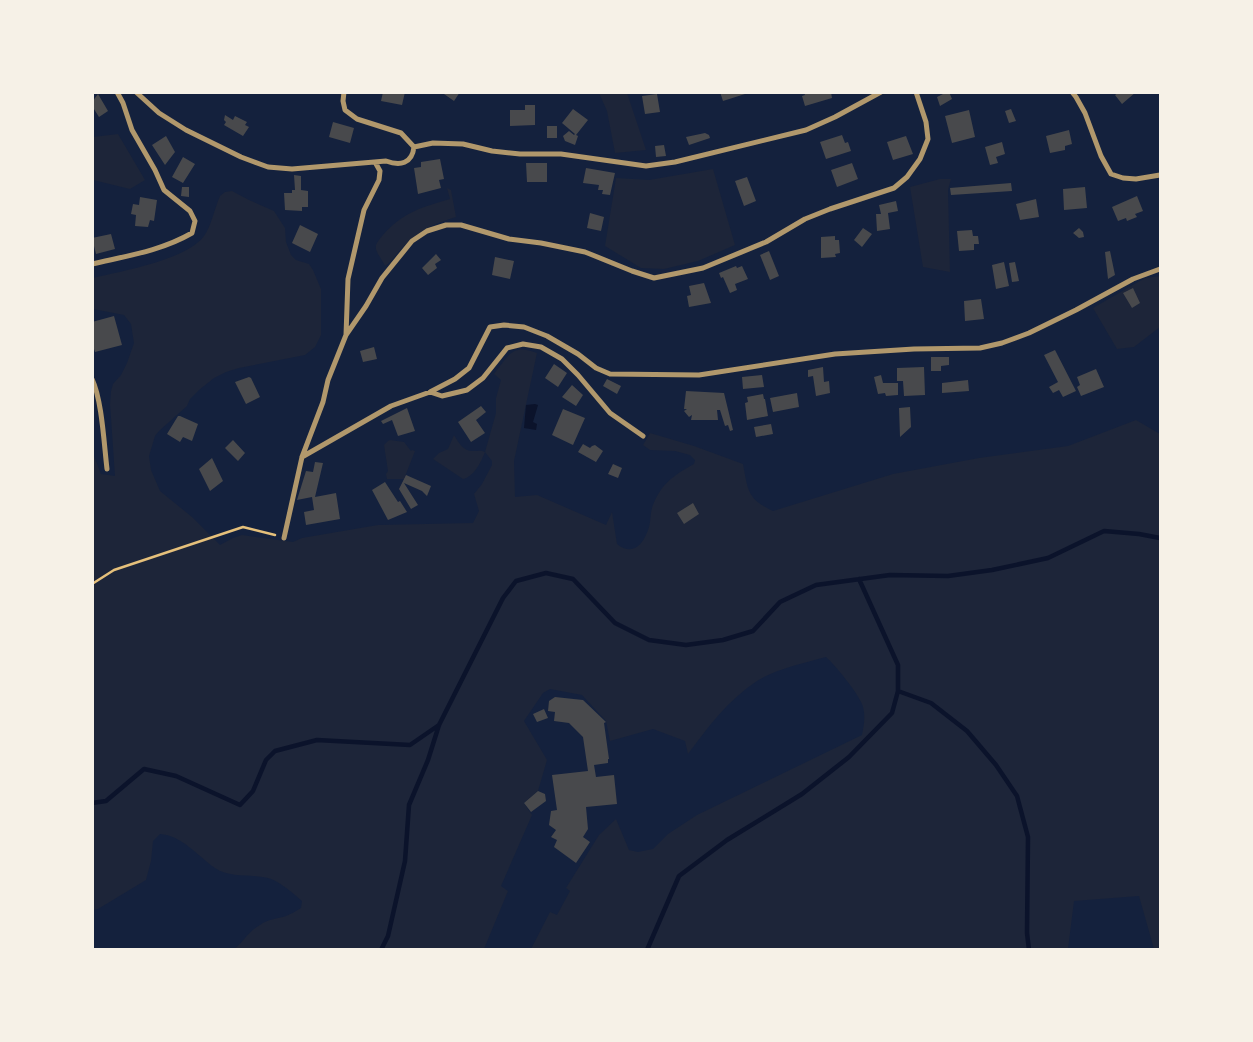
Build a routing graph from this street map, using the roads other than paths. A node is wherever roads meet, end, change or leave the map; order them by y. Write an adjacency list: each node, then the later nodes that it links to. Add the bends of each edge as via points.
1 (118, 92): 10 (street, via 132,130 164,190 190,210 195,221 192,233 180,240)
2 (136, 92): 8 (street, via 159,113 186,130 268,167 292,169)
3 (344, 92): 7 (street, via 345,110 357,119 401,133)
4 (881, 92): 7 (street, via 806,130 676,162 646,166 561,154 492,151 463,144 433,142)
5 (916, 92): 12 (street, via 928,139 920,159 894,188 830,208 766,242 703,268 654,278 585,252 509,239 461,224 446,225 427,231 412,241 382,278)
6 (1072, 92): 9 (street, via 1112,174 1136,179)
7 (414, 148): 8 (street, via 408,161 397,165)
8 (374, 162): 12 (street, via 380,171 379,180 364,210 348,279)
9 (1160, 175)
10 (92, 264)
11 (1160, 268): 14 (street, via 1029,333 1002,343 980,348 835,354 700,375 610,374 547,336 524,326 504,324 490,327 469,368)
12 (346, 335): 16 (street)
13 (92, 379): 17 (street, via 96,386)
14 (430, 392): 15 (street, via 442,396 467,390 483,378 507,348 523,344 541,347 562,359 610,413); 16 (street, via 390,406)
15 (644, 436)
16 (302, 457): 18 (street)
17 (107, 469)
18 (284, 538)

